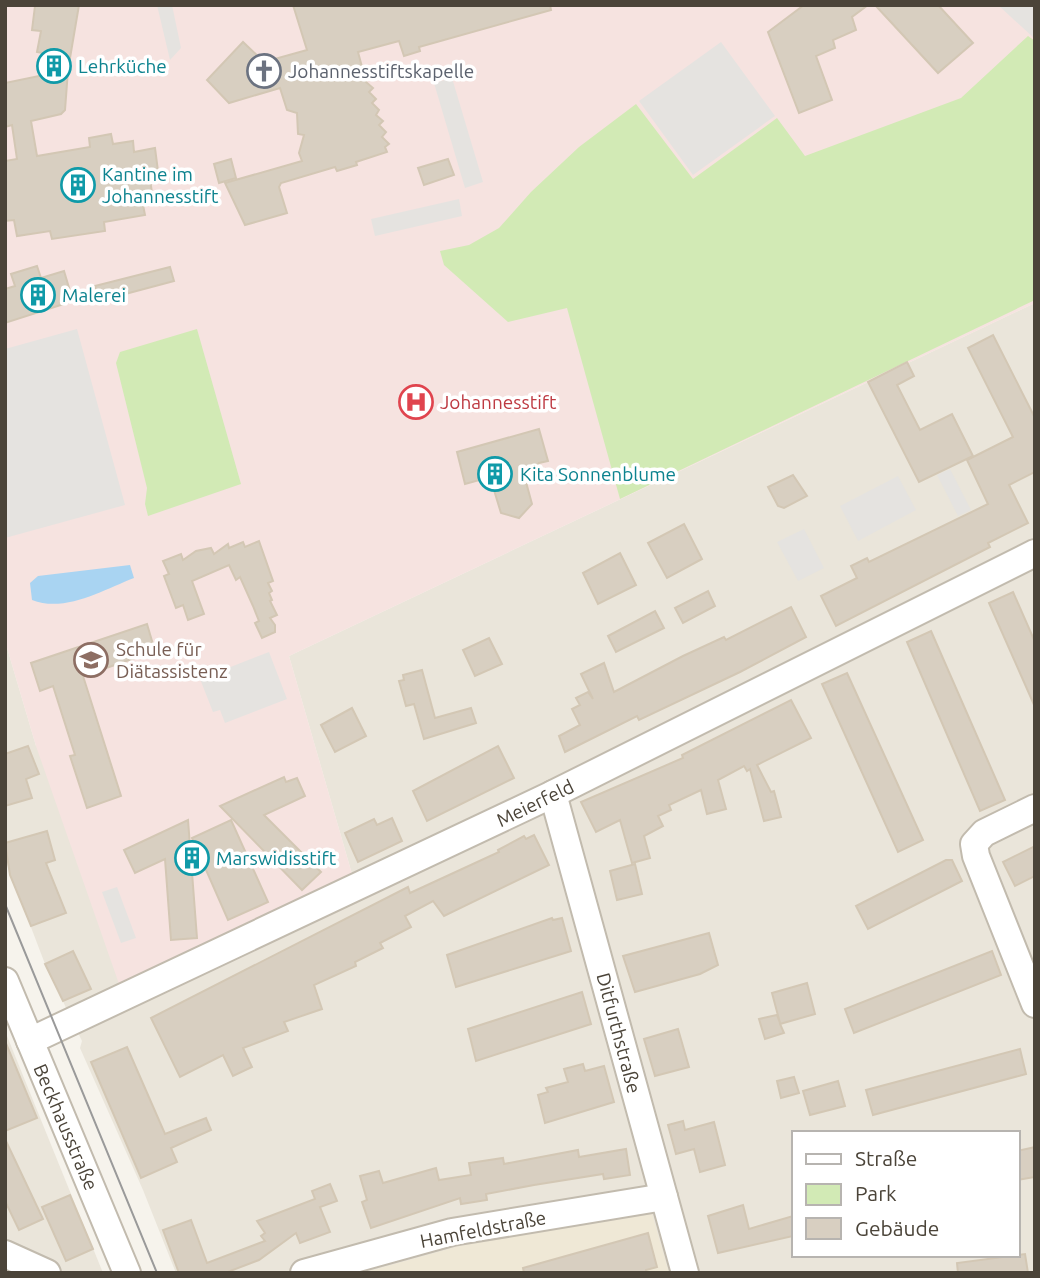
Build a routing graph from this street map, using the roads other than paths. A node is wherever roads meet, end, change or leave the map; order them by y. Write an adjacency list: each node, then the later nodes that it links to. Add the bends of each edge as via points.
1 (1035, 553): 2 (street, Meierfeld)
2 (553, 794): 6 (street, Meierfeld); 7 (street, Ditfurthstraße)
3 (1035, 808): 5 (street, via 984,833 974,844)
4 (5, 981): 6 (street, Beckhausstraße)
5 (1035, 1004)
6 (30, 1041): 10 (street, Beckhausstraße)
7 (664, 1197): 11 (street, Hamfeldstraße, via 452,1232); 12 (street, Ditfurthstraße)
8 (5, 1254): 9 (street)
9 (47, 1273)
10 (127, 1273)
11 (304, 1273)
12 (685, 1273)

